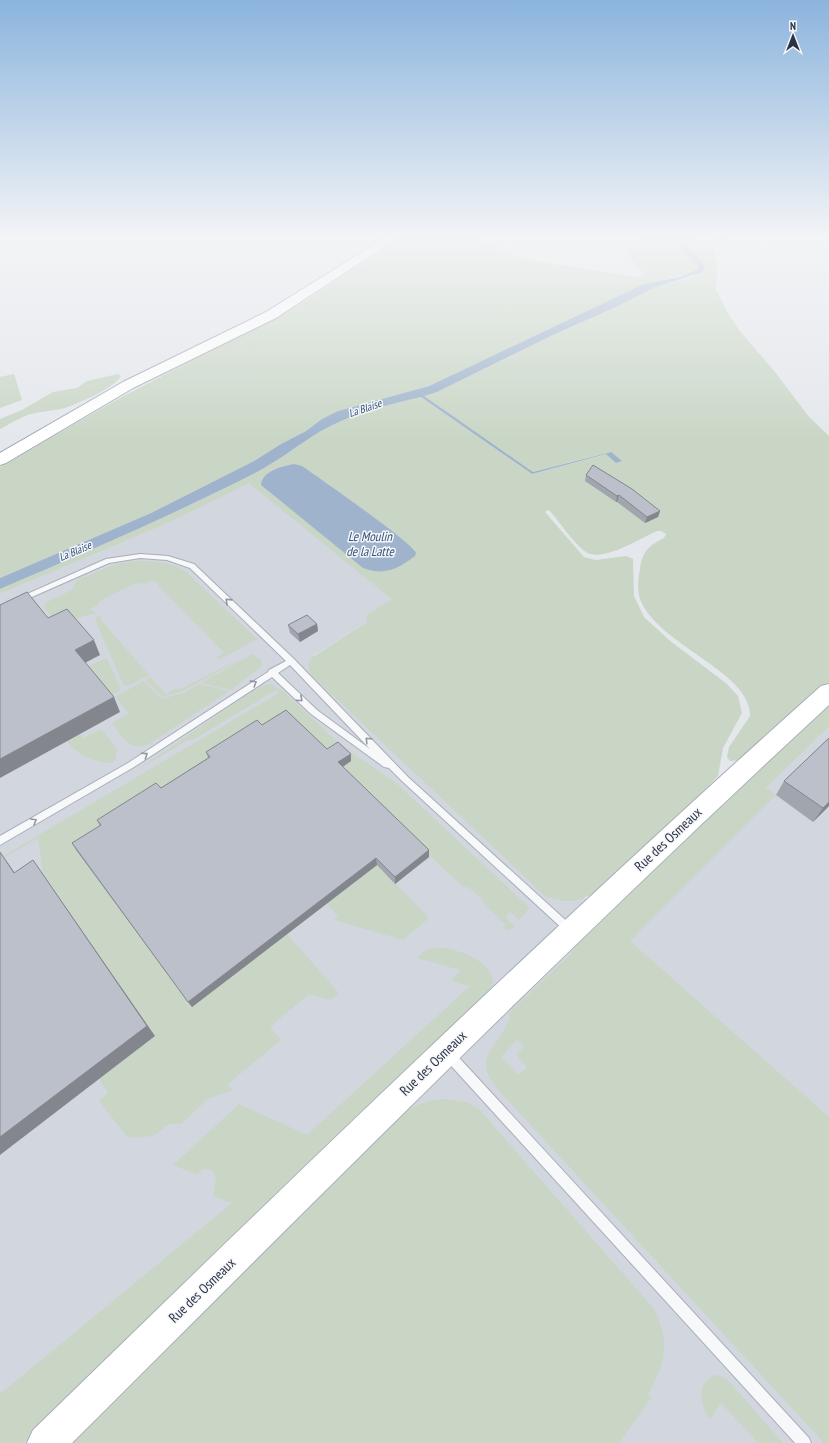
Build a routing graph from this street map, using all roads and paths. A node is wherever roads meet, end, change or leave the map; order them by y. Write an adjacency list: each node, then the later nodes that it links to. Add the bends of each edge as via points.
1 (288, 304): 2 (main road, via 128,385)
2 (0, 460)
3 (0, 610): 4 (lane, one-way to 3, via 192,566 168,558 140,556 108,561)
4 (291, 661): 5 (lane); 7 (lane, one-way to 4)
5 (272, 672): 7 (lane, one-way to 7, via 314,712); 8 (lane, one-way to 5, via 131,765)
6 (829, 692): 9 (main road, Rue des Osmeaux)
7 (405, 779): 9 (lane)
8 (0, 841)
9 (571, 931): 10 (main road, Rue des Osmeaux)
10 (445, 1050): 11 (main road, Rue des Osmeaux); 12 (lane)
11 (46, 1443)
12 (804, 1443)

